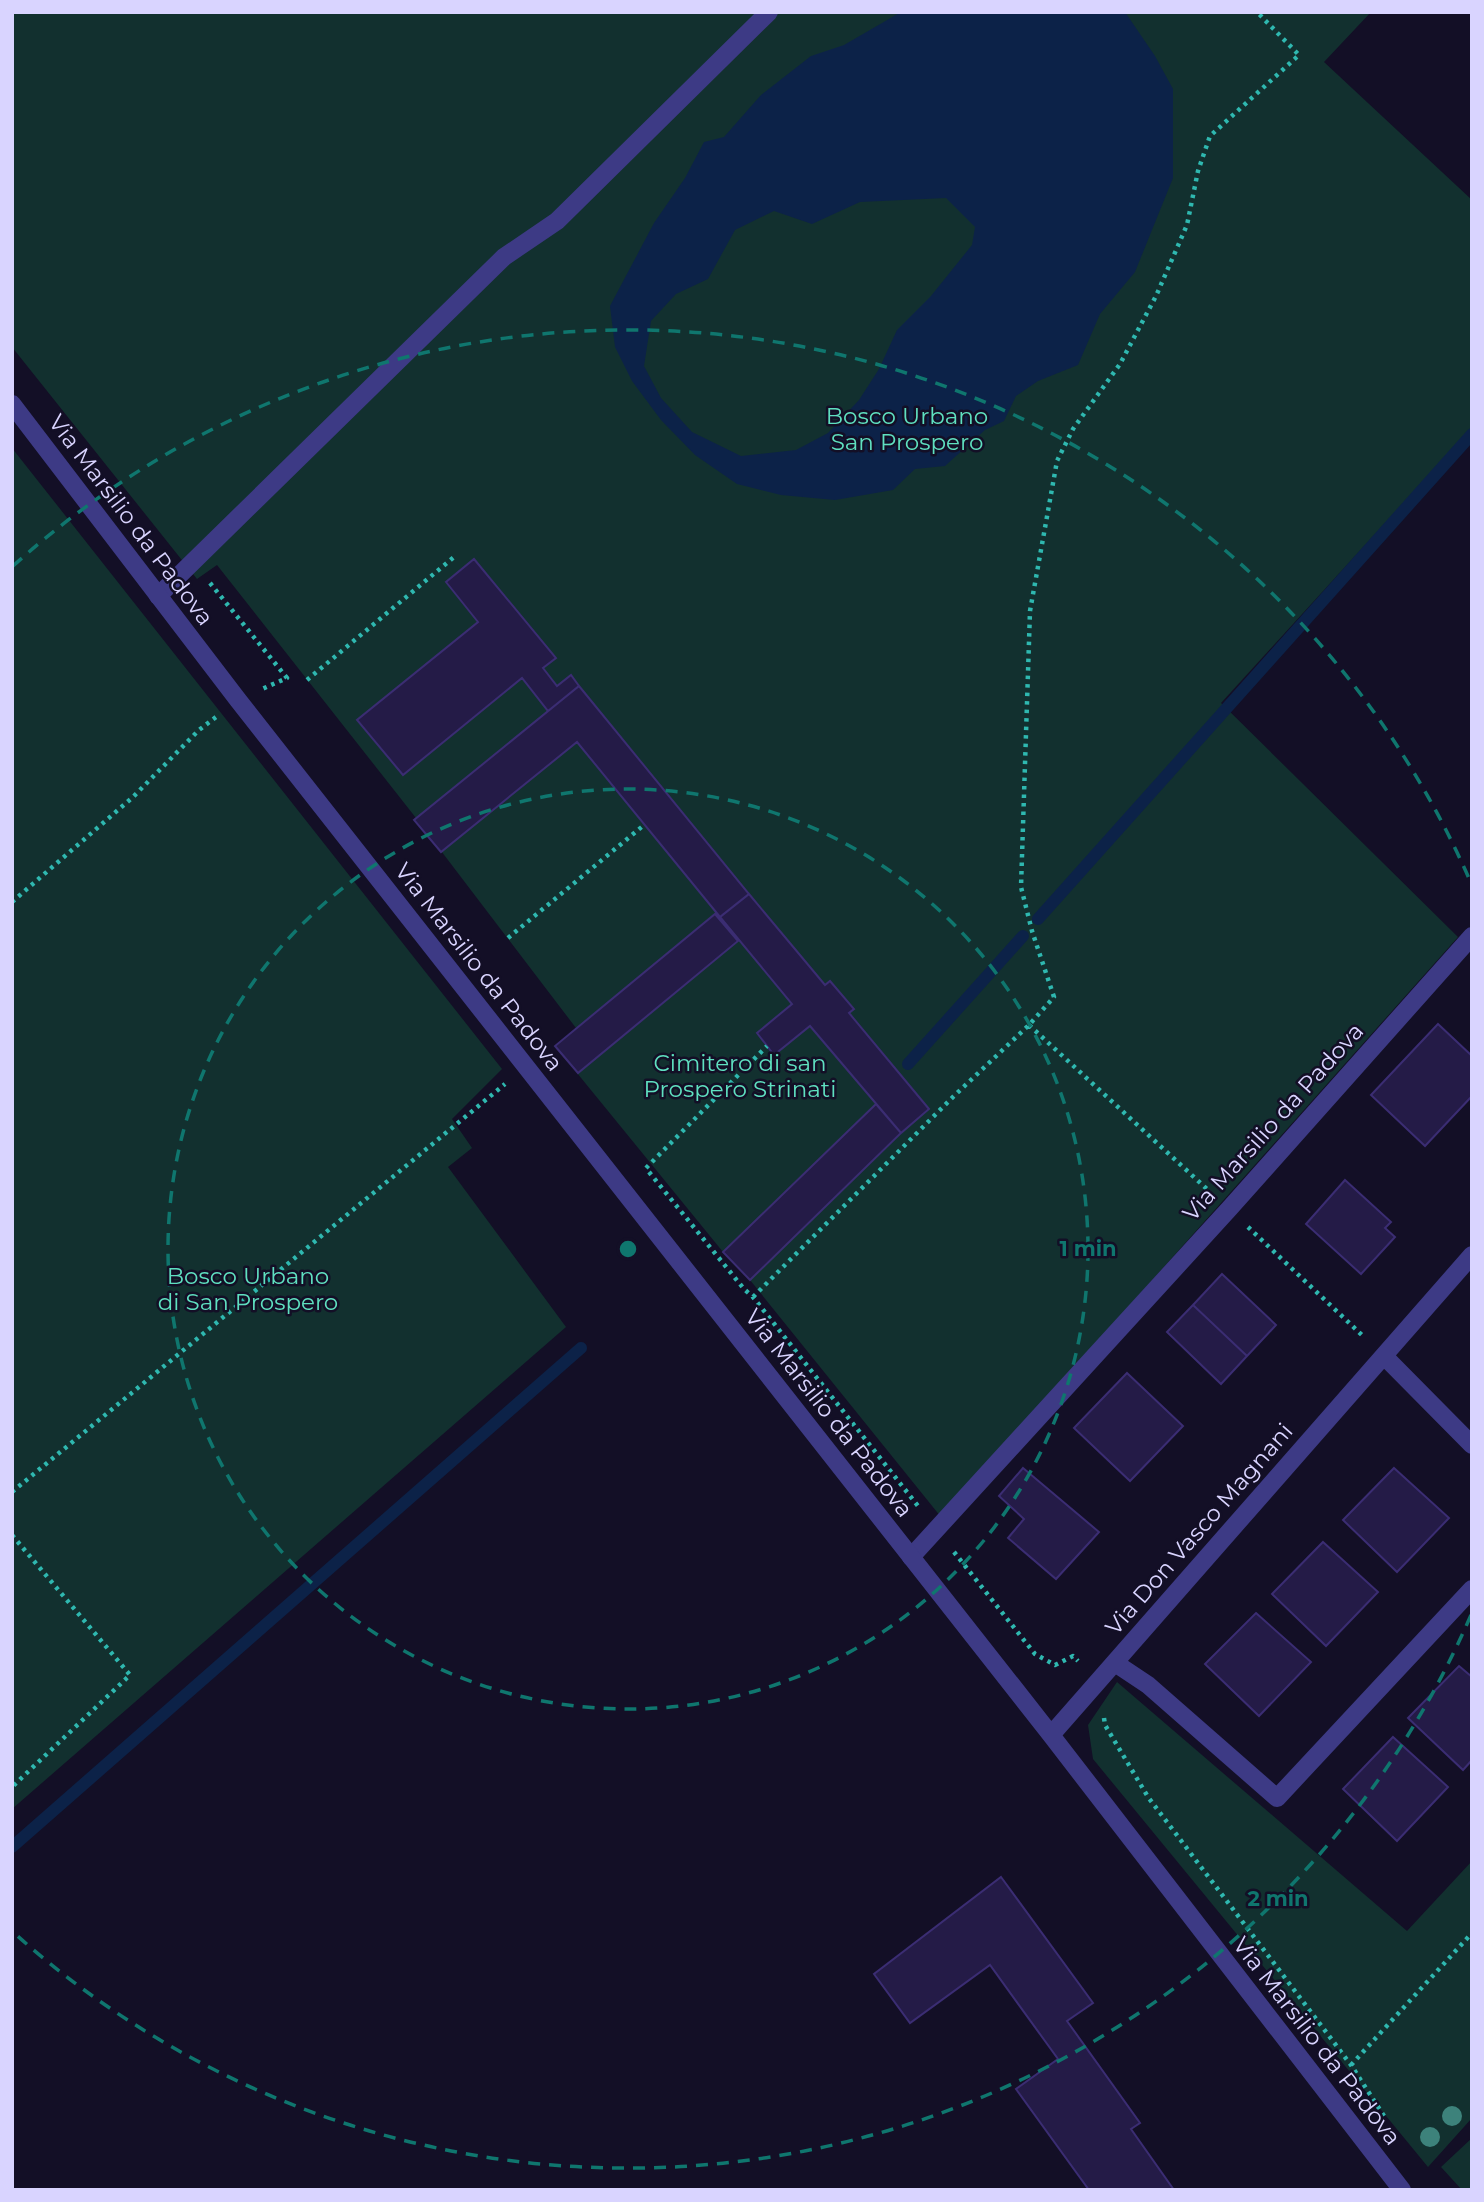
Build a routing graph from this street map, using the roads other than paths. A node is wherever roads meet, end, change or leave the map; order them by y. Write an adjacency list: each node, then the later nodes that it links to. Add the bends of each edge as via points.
1 (769, 12): 3 (street, via 557,221 504,257)
2 (12, 404): 3 (street, Via Marsilio da Padova)
3 (158, 596): 8 (street, Via Marsilio da Padova)
4 (1472, 936): 8 (street, Via Marsilio da Padova)
5 (1472, 1255): 6 (street, Via Don Vasco Magnani)
6 (1384, 1356): 7 (street); 10 (street, Via Don Vasco Magnani)
7 (1472, 1445)
8 (911, 1557): 11 (street, Via Marsilio da Padova)
9 (1472, 1589): 10 (street, via 1277,1798 1148,1685)
10 (1115, 1663): 11 (street, Via Don Vasco Magnani)
11 (1051, 1735): 12 (street, Via Marsilio da Padova)
12 (1402, 2190)

